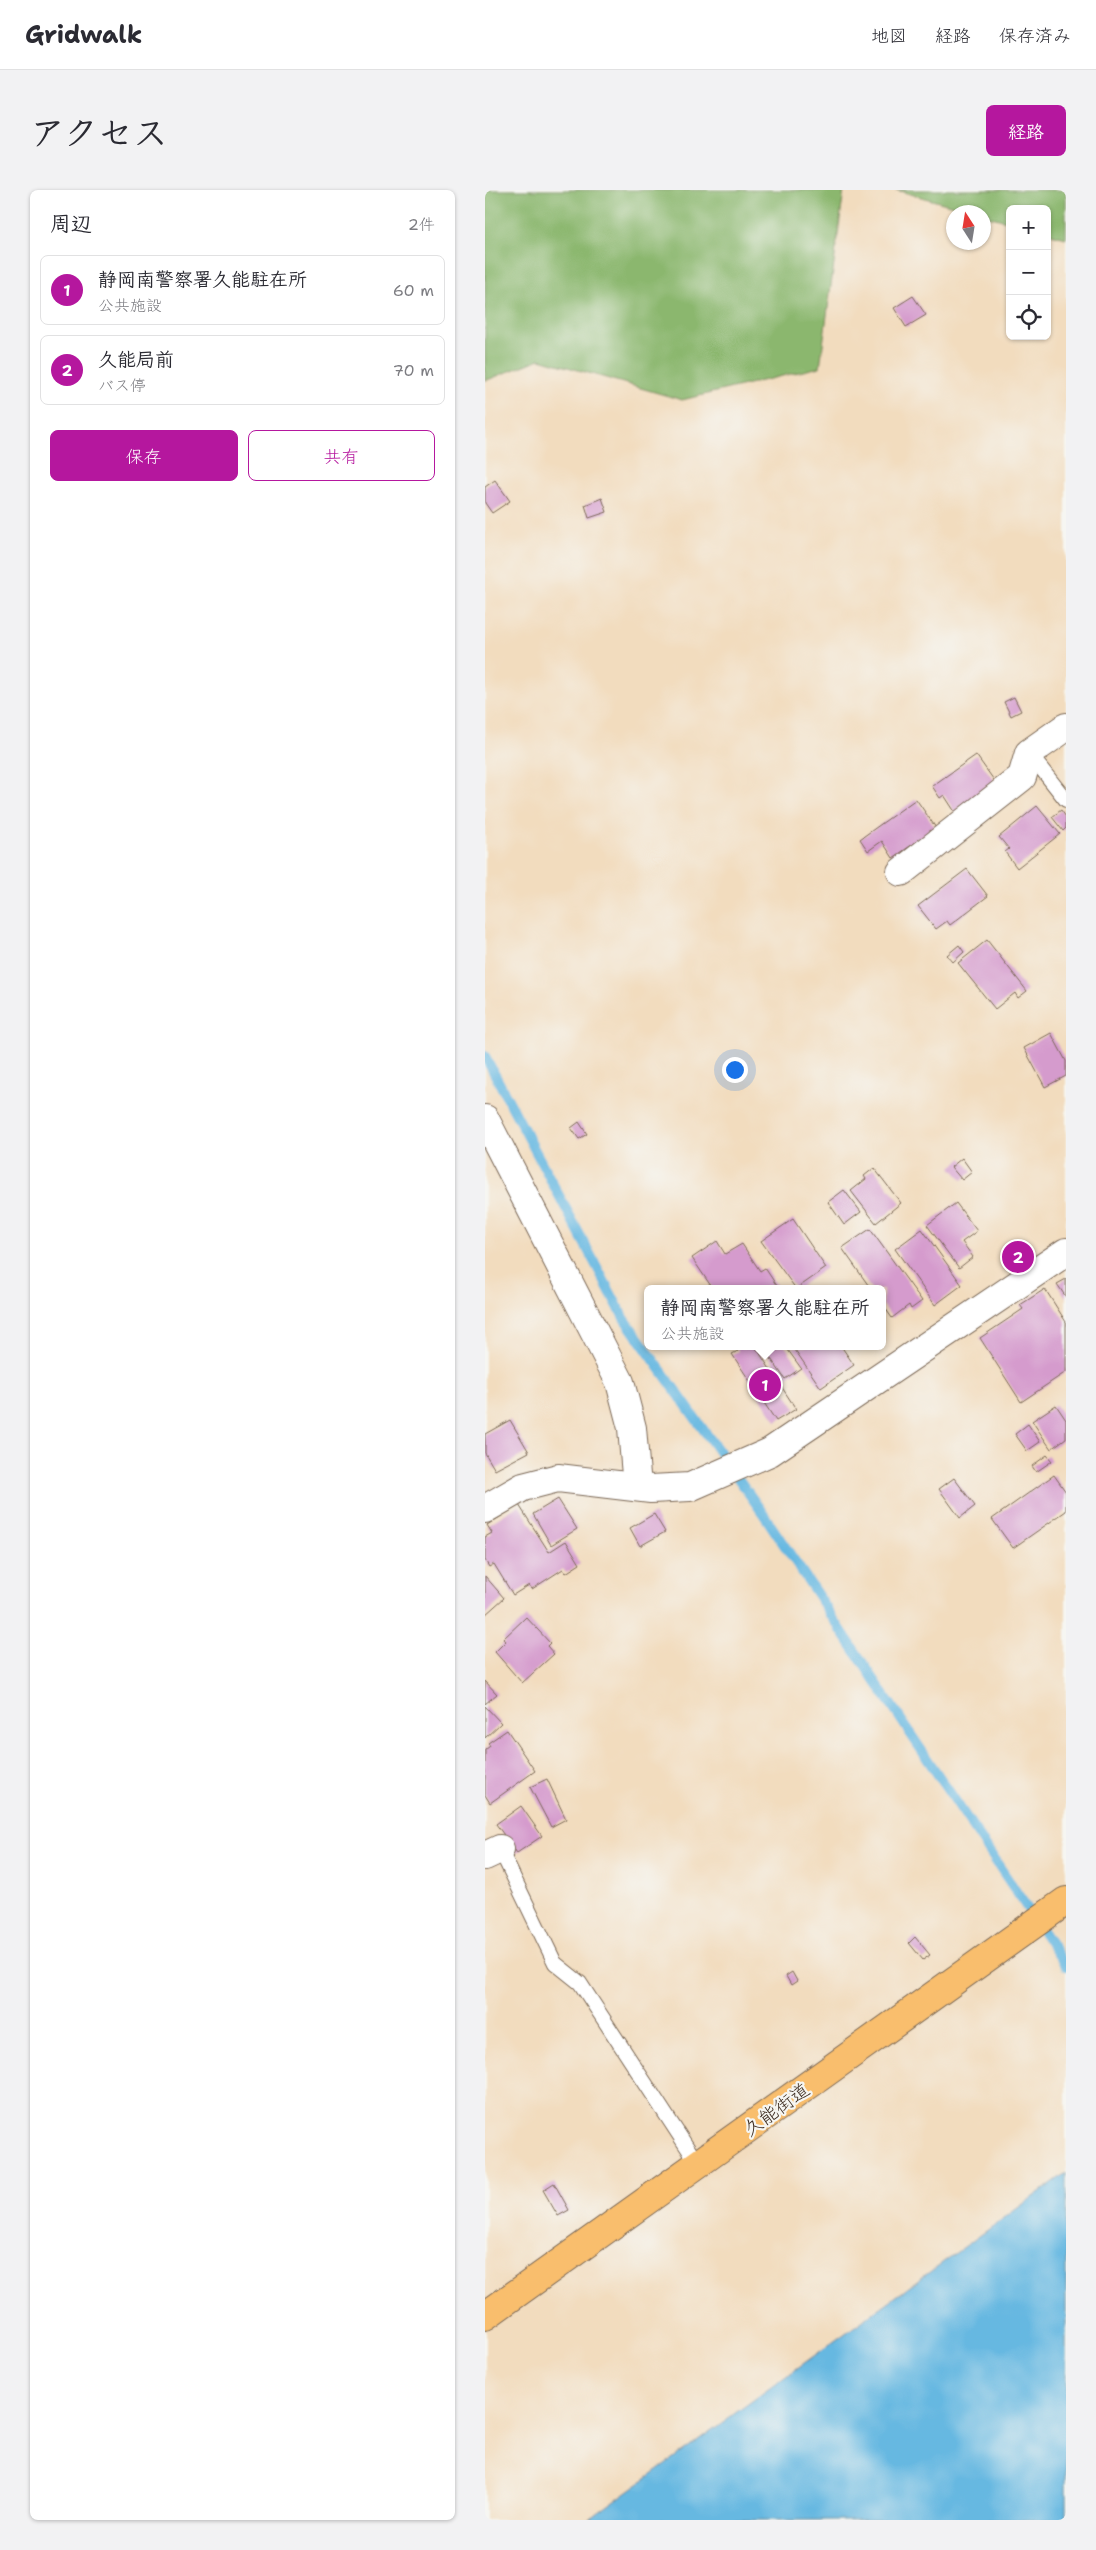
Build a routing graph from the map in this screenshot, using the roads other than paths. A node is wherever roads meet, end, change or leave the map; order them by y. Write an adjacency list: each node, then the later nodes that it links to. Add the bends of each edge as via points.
1 (1066, 727): 2 (street)
2 (1029, 753): 3 (lane); 4 (street, via 1022,777)
3 (1066, 800)
4 (901, 872)
5 (485, 1119): 7 (street, via 620,1382 632,1428)
6 (1066, 1252): 7 (street, via 770,1452 690,1488)
7 (637, 1487): 8 (street, via 558,1478 523,1487)
8 (485, 1508)
9 (492, 1852): 11 (lane, via 555,1963 580,1983)
10 (1066, 1901): 11 (highway, 久能街道)
11 (698, 2164): 12 (highway, 久能街道)
12 (485, 2316)

